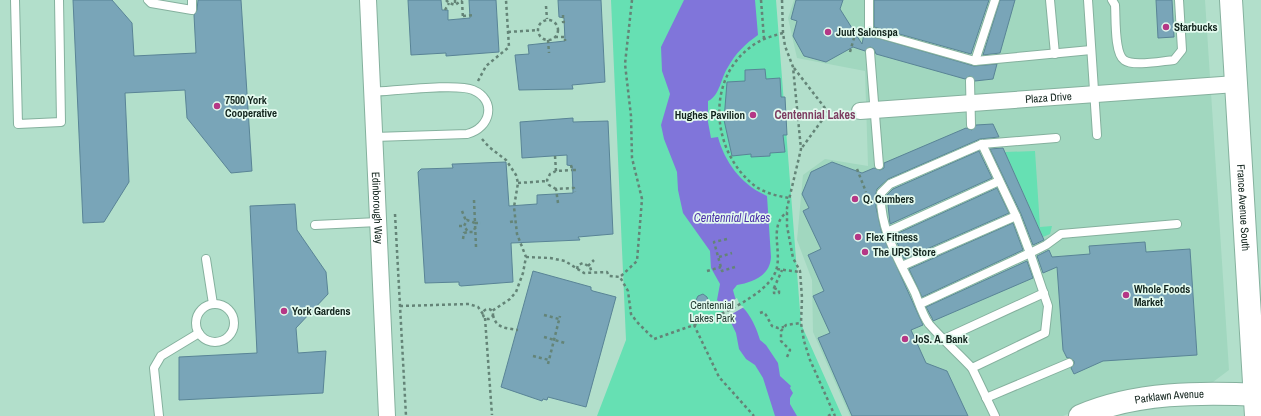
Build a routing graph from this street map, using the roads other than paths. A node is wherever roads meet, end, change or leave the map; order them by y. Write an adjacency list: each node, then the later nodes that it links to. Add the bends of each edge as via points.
1 (15, 0): 2 (lane, via 18,124 61,122)
2 (59, 0)
3 (148, 0): 4 (lane, via 151,3 192,10)
4 (192, 0)
5 (368, 0): 19 (street, Edinborough Way)
6 (869, 0): 16 (lane, via 869,31)
7 (995, 0): 16 (lane)
8 (1050, 0): 15 (lane)
9 (1088, 0): 13 (lane)
10 (1112, 0): 11 (lane, via 1115,5 1118,51 1124,60 1134,63 1174,60 1182,50)
11 (1179, 0)
12 (1231, 0): 18 (main road, France Avenue South)
13 (1091, 50): 15 (lane); 20 (lane)
14 (870, 52): 22 (lane)
15 (1055, 54): 16 (lane)
16 (975, 61)
17 (970, 81): 21 (lane)
18 (1236, 84): 20 (street, Plaza Drive); 46 (main road, France Avenue South)
19 (372, 92): 25 (street, Edinborough Way); 25 (lane, via 458,88 473,90 484,99 488,111 485,122 477,130 467,134)
20 (1095, 95): 21 (street, Plaza Drive); 24 (lane)
21 (971, 104): 22 (street, Plaza Drive); 23 (lane)
22 (868, 110): 28 (lane)
23 (971, 125)
24 (1097, 135)
25 (374, 138): 31 (street, Edinborough Way)
26 (1056, 138): 27 (lane)
27 (982, 144): 29 (lane); 34 (lane, via 890,184 881,194 880,206)
28 (879, 165)
29 (999, 181): 30 (lane); 34 (lane)
30 (1016, 216): 35 (lane); 37 (lane)
31 (378, 222): 33 (lane); 48 (street, Edinborough Way)
32 (1177, 224): 35 (lane, via 1061,234)
33 (315, 225)
34 (887, 232): 37 (lane)
35 (1030, 253): 38 (lane); 40 (lane)
36 (206, 259): 39 (lane)
37 (902, 266): 40 (lane)
38 (1044, 294): 42 (lane); 44 (lane, via 1048,306 1045,333)
39 (213, 304): 41 (lane, via 198,315 196,321); 41 (lane, via 219,304 230,311 234,329 226,338 214,342 208,341)
40 (920, 304): 42 (lane, via 928,322)
41 (199, 333): 47 (lane, via 161,356 154,368)
42 (944, 339): 44 (lane)
43 (1069, 363): 45 (lane)
44 (972, 368): 45 (lane)
45 (986, 398): 49 (lane)
46 (1257, 402): 50 (main road, Parklawn Avenue, via 1219,393 1129,401 1105,406)
47 (159, 416)
48 (387, 416)
49 (995, 416)
50 (1080, 416)

